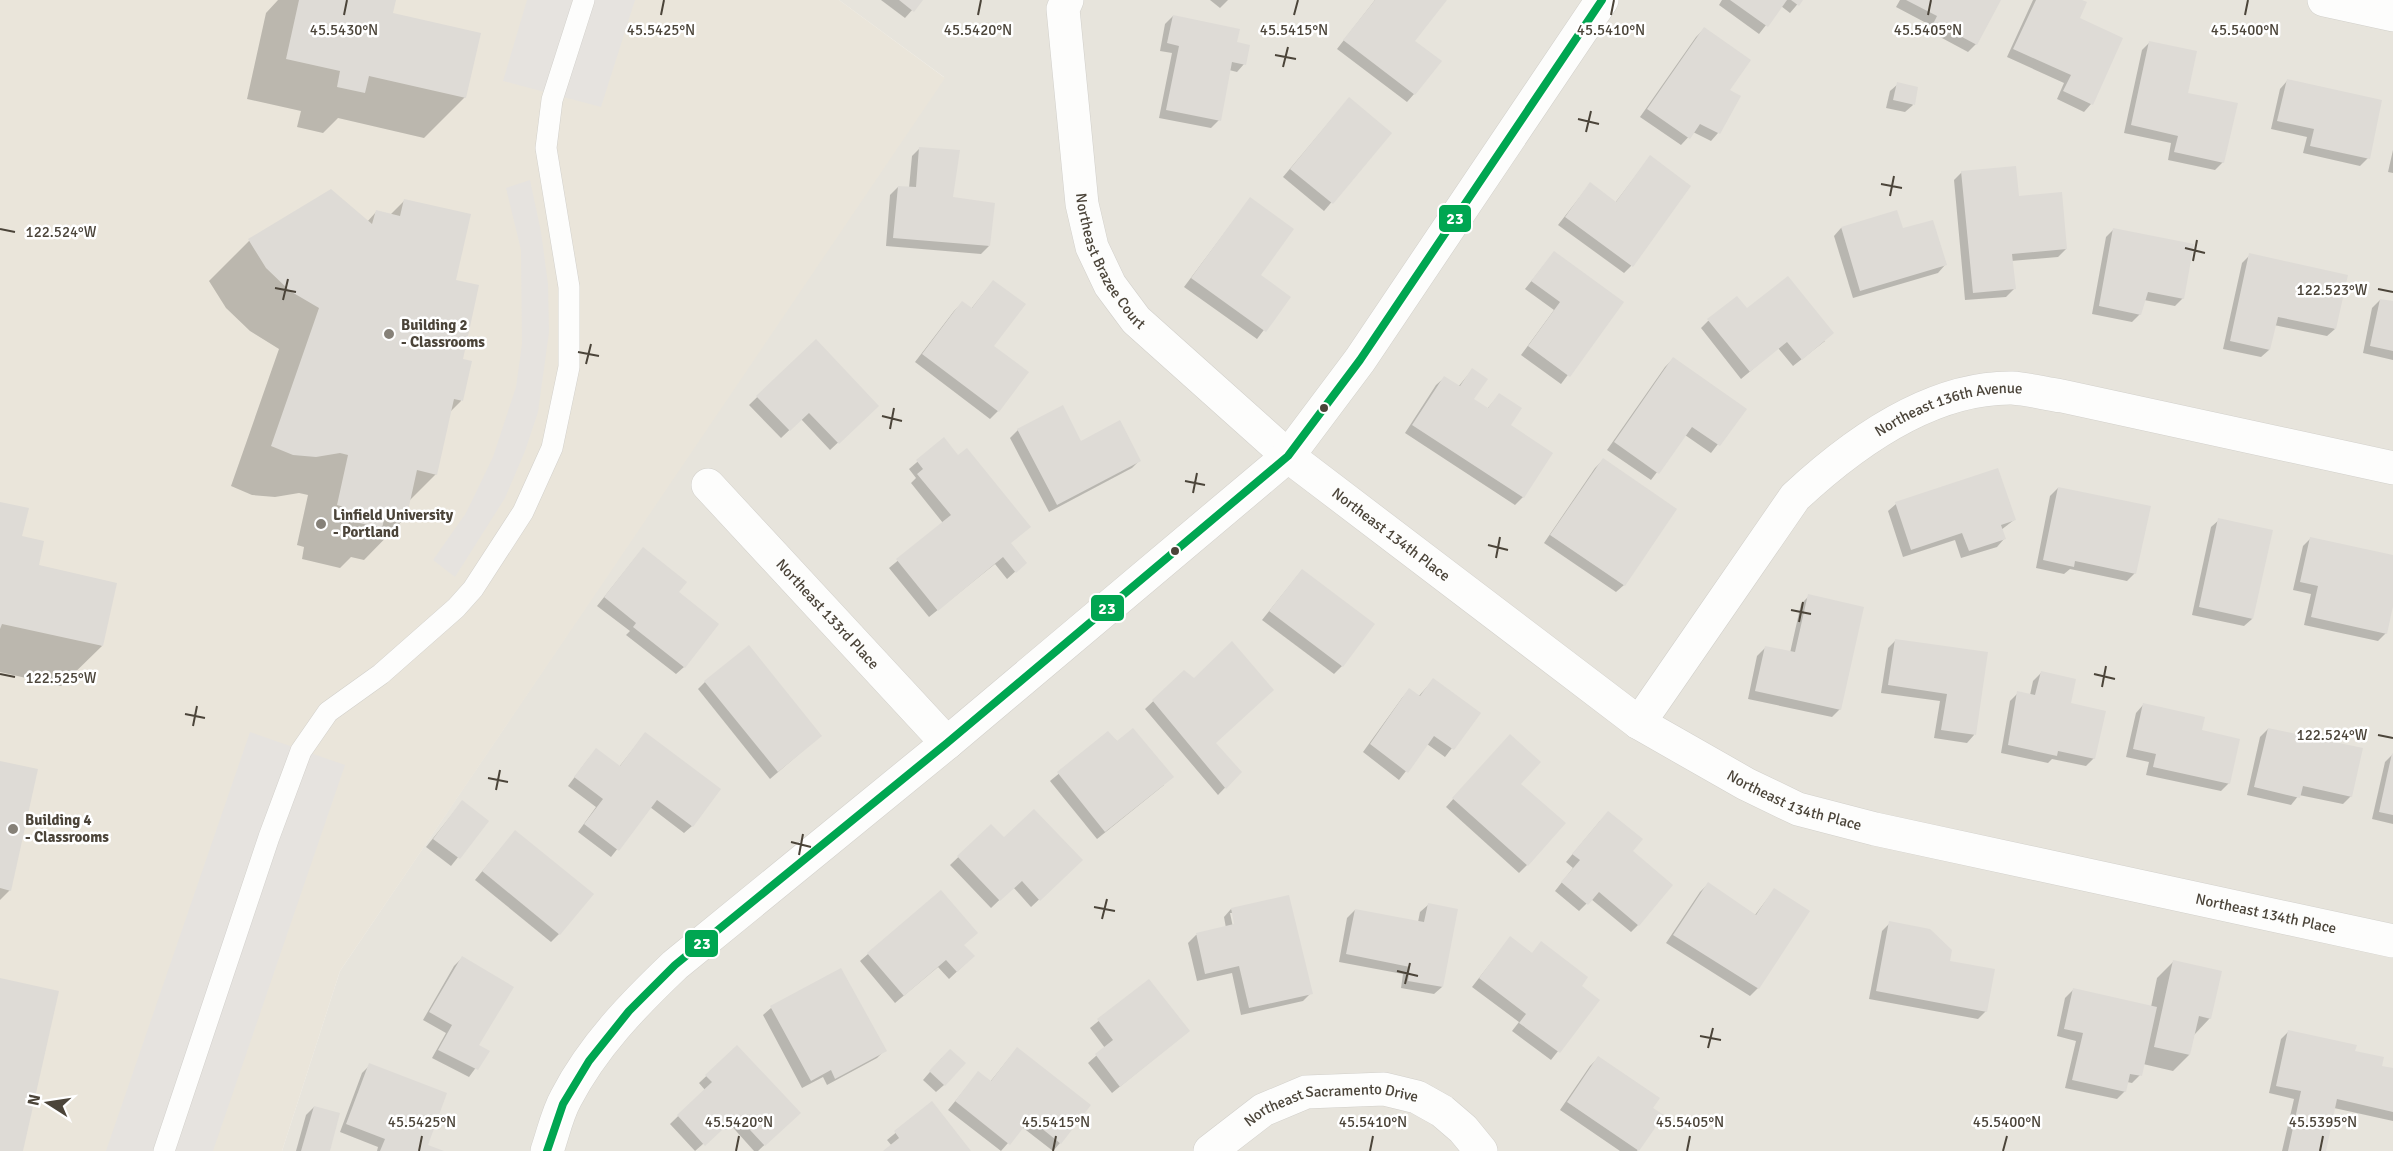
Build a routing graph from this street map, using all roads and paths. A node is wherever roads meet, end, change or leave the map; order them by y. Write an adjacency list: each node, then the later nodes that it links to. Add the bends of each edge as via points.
1 (584, 0): 12 (lane, via 552,100 546,147 569,287 569,367 552,448 524,512 473,589 381,674 328,712 301,751)
2 (1067, 0): 6 (street, Northeast Brazee Court, via 1063,9 1082,204 1092,246 1110,285 1137,320)
3 (1602, 0): 6 (street, via 1360,360)
4 (2324, 0): 5 (street)
5 (2378, 8)
6 (1288, 456): 9 (street, Northeast 134th Place); 10 (street)
7 (2393, 468): 9 (street, Northeast 136th Avenue, via 2062,396 2013,388 1965,394 1921,409 1875,434 1827,467 1795,496)
8 (708, 485): 10 (street, Northeast 133rd Place)
9 (1639, 723): 11 (street, Northeast 134th Place, via 1798,809)
10 (947, 743): 13 (street, via 675,965 638,1000 610,1030 565,1099)
11 (2393, 941)
12 (164, 1151)
13 (547, 1151)
14 (1210, 1151): 15 (street, Northeast Sacramento Drive, via 1263,1110 1306,1092 1384,1089 1417,1097 1442,1111)
15 (1481, 1151)

